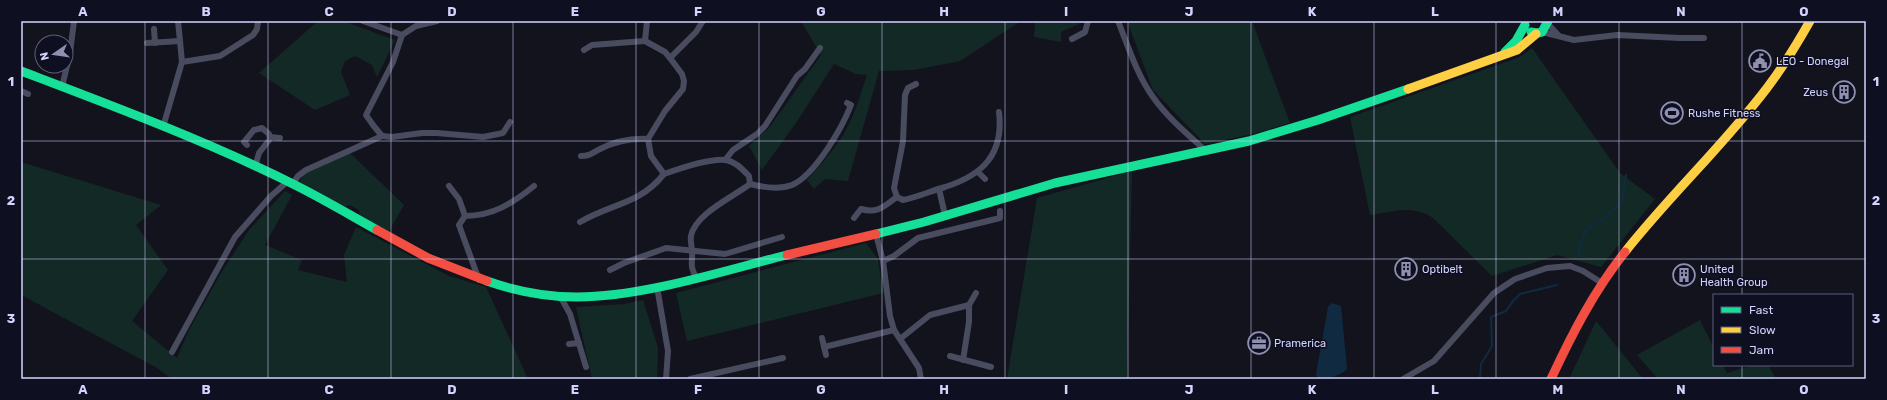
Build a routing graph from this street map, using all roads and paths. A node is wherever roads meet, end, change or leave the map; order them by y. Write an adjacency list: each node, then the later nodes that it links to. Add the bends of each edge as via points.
1 (74, 21): 30 (street)
2 (178, 21): 19 (street)
3 (258, 21): 27 (street, via 253,35 220,56)
4 (363, 21): 15 (street)
5 (437, 21): 15 (street, via 416,26)
6 (647, 21): 20 (street)
7 (703, 21): 26 (street, via 696,32)
8 (1088, 21): 18 (street, via 1085,32)
9 (1118, 21): 42 (street, via 1138,70 1152,96 1179,127)
10 (1810, 21): 67 (street, via 1793,52 1773,80 1644,228)
11 (1548, 22): 14 (street); 16 (street)
12 (1525, 23): 14 (street, via 1529,31); 25 (street, via 1516,41)
13 (154, 29): 22 (street)
14 (1539, 33): 16 (street); 25 (street, via 1517,50)
15 (402, 35): 37 (street, via 393,62 366,115)
16 (1559, 36): 17 (street, via 1574,40 1617,34)
17 (1704, 38)
18 (1072, 39)
19 (180, 41): 22 (street); 27 (street)
20 (645, 41): 24 (street, via 592,45); 26 (street, via 665,52)
21 (147, 43): 22 (street)
22 (155, 43)
23 (820, 48): 44 (street, via 797,76 765,126 733,150)
24 (584, 50)
25 (1501, 55): 42 (street, via 1318,120 1249,141)
26 (670, 58): 40 (street, via 682,74 683,89 665,111)
27 (182, 62): 36 (street)
28 (21, 71): 30 (street)
29 (916, 84): 54 (street, via 908,88 906,95 904,141 894,188)
30 (62, 87): 36 (street)
31 (21, 91): 32 (street)
32 (28, 94)
33 (847, 103): 50 (street, via 851,105 834,139 815,164 794,184 778,188)
34 (999, 112): 46 (street, via 1000,136 990,157)
35 (510, 122): 37 (street, via 502,133 483,137 429,132)
36 (163, 127): 45 (street)
37 (382, 136): 49 (street, via 306,170)
38 (270, 137): 39 (street); 41 (street, via 267,131 257,129 244,142); 45 (street, via 259,153)
39 (280, 138)
40 (648, 139): 43 (street, via 624,140 598,150 590,156); 47 (street, via 651,156)
41 (247, 144)
42 (1204, 150): 56 (street, via 1055,183)
43 (581, 156)
44 (725, 160): 47 (street); 50 (street, via 738,165 749,176)
45 (255, 167): 49 (street)
46 (978, 172): 48 (street); 53 (street)
47 (664, 174): 59 (street, via 634,200 601,210)
48 (985, 179)
49 (290, 184): 66 (street, via 417,253); 78 (street, via 271,196 236,237)
50 (750, 184): 62 (street, via 700,219 693,228)
51 (449, 186): 57 (street, via 459,199)
52 (534, 186): 57 (street, via 500,210)
53 (939, 189): 54 (street, via 903,200); 56 (street)
54 (897, 197): 58 (street, via 871,212 861,209)
55 (1000, 211): 63 (street, via 1000,218 918,238)
56 (945, 215): 60 (street)
57 (464, 216): 66 (street, via 459,225)
58 (854, 218)
59 (580, 222)
60 (876, 234): 63 (street); 65 (street)
61 (782, 237): 62 (street, via 725,254)
62 (692, 251): 64 (street, via 666,248); 65 (street, via 690,268)
63 (883, 261): 72 (street)
64 (610, 270)
65 (696, 277): 68 (street)
66 (479, 280): 70 (street, via 506,288)
67 (1602, 283): 88 (street, via 1570,266 1547,268 1514,279 1494,294 1434,361); 89 (street)
68 (657, 287): 70 (street, via 594,296); 85 (street, via 668,351)
69 (976, 293): 71 (street)
70 (560, 296): 75 (street, via 570,314)
71 (969, 305): 74 (street, via 930,315); 82 (street, via 969,322)
72 (894, 330): 74 (street); 77 (street)
73 (822, 338): 77 (street)
74 (900, 339): 87 (street, via 919,368)
75 (579, 343): 76 (street); 83 (street)
76 (569, 344)
77 (824, 347): 79 (street)
78 (172, 352)
79 (826, 355)
80 (950, 356): 82 (street)
81 (783, 358): 86 (street)
82 (962, 360): 84 (street)
83 (586, 367)
84 (991, 367)
85 (666, 379)
86 (690, 379)
87 (921, 379)
88 (1403, 379)
89 (1550, 379)

